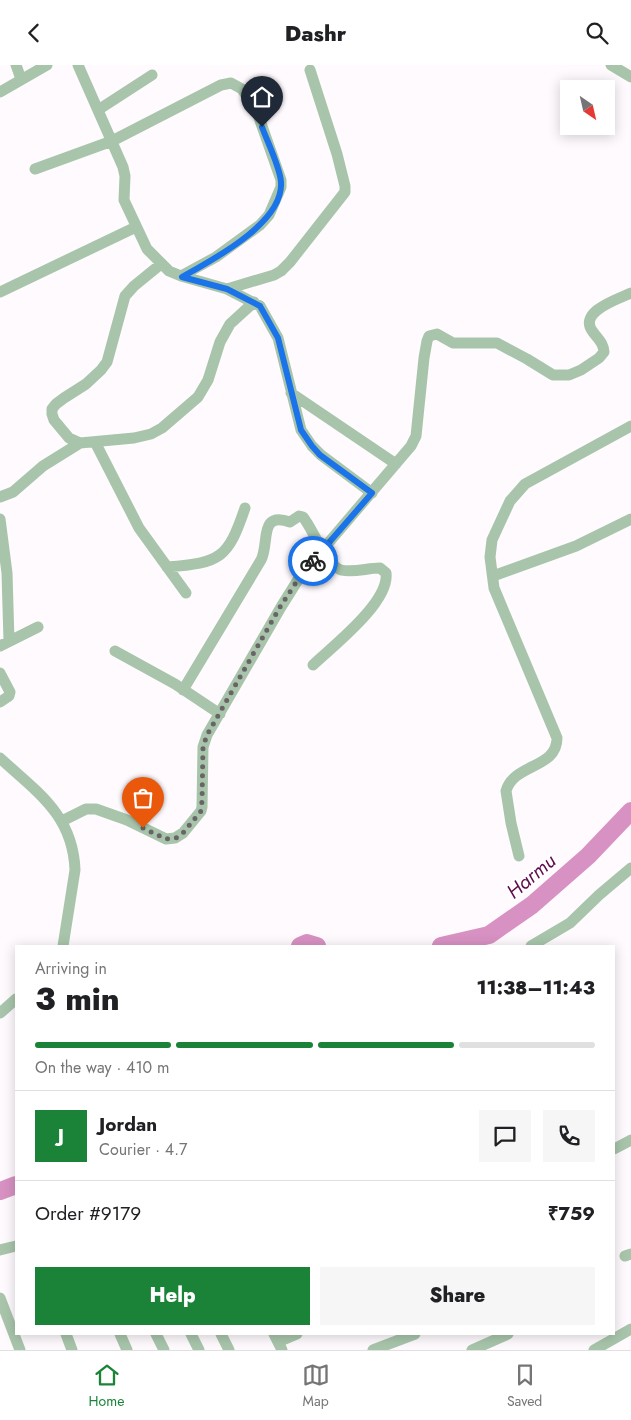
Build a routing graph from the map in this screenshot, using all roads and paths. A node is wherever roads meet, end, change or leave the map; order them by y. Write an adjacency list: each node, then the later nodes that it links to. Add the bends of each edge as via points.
1 (16, 65): 8 (street)
2 (47, 65): 8 (street)
3 (78, 65): 10 (street)
4 (611, 65): 7 (street)
5 (310, 70): 16 (street, via 337,154 345,192 281,271)
6 (152, 75): 10 (street)
7 (631, 77)
8 (22, 79): 9 (street)
9 (0, 92)
10 (98, 110): 11 (street)
11 (112, 141): 12 (street); 13 (street, via 123,167 124,200); 15 (street, via 228,83 242,89 256,109 281,180 275,203 260,225 240,241)
12 (35, 169)
13 (136, 227): 14 (street, via 147,249); 17 (street)
14 (161, 264): 15 (street); 23 (street, via 125,296 107,362 101,371 52,409 54,420 68,438)
15 (182, 277): 16 (street)
16 (227, 289): 19 (street)
17 (0, 292)
18 (631, 293): 24 (street, via 592,314 589,327 602,343 604,352 570,375 553,375 497,343 460,344 437,334 429,336 416,436)
19 (254, 302): 20 (street, via 260,306 278,338); 22 (street, via 230,324 220,342 208,381 198,397 151,434)
20 (291, 393): 24 (street); 25 (street, via 301,430 312,446)
21 (631, 426): 32 (street, via 535,477 515,493 492,540)
22 (95, 442): 23 (street); 31 (street, via 139,527)
23 (80, 443): 26 (street, via 43,466 14,492)
24 (396, 463): 25 (street)
25 (372, 493): 30 (street)
26 (0, 497)
27 (245, 508): 31 (street, via 231,544 222,554 212,560)
28 (0, 519): 35 (street, via 7,573)
29 (631, 519): 32 (street, via 576,546)
30 (323, 549): 37 (street, via 339,569 380,568 385,571 387,579 378,600 365,616); 39 (street, via 303,517 290,522 279,518 271,522 261,561); 41 (street, via 280,607)
31 (167, 567): 33 (street)
32 (493, 576): 44 (street, via 494,588 556,738 556,747 551,755 512,778 506,791)
33 (186, 593)
34 (38, 627): 35 (street)
35 (4, 643)
36 (115, 651): 39 (street)
37 (313, 665)
38 (0, 673): 40 (street, via 10,692)
39 (182, 690): 41 (street)
40 (0, 702)
41 (220, 714): 43 (street, via 203,747 202,807 176,838 166,839 96,809 86,809)
42 (0, 758): 43 (street, via 53,807)
43 (62, 821): 46 (street, via 72,845 75,870)
44 (519, 856)
45 (631, 868): 47 (street, via 570,923)
46 (63, 945)
47 (534, 945)
48 (15, 1000): 49 (street)
49 (0, 1013)
50 (631, 1141): 51 (street)
51 (615, 1149)
52 (15, 1246): 53 (street)
53 (0, 1250)
54 (0, 1298): 66 (street)
55 (631, 1329): 65 (street)
56 (66, 1335): 67 (street)
57 (120, 1335): 68 (street)
58 (156, 1335): 69 (street)
59 (192, 1335): 70 (street)
60 (222, 1335): 71 (street)
61 (295, 1335): 64 (street)
62 (412, 1335): 72 (street)
63 (506, 1335): 73 (street)
64 (278, 1342)
65 (610, 1346): 74 (street)
66 (20, 1350)
67 (72, 1350)
68 (127, 1350)
69 (164, 1350)
70 (199, 1350)
71 (229, 1350)
72 (373, 1350)
73 (472, 1350)
74 (594, 1350)

